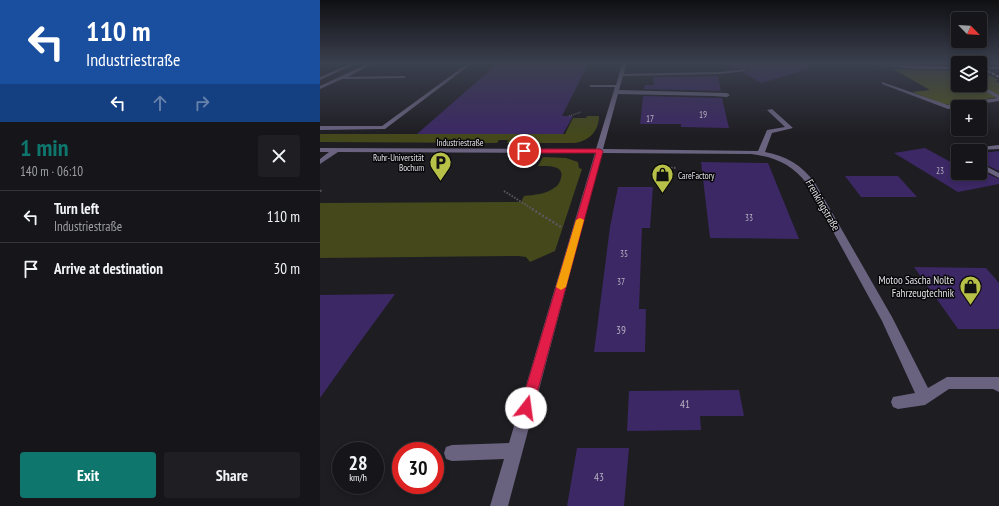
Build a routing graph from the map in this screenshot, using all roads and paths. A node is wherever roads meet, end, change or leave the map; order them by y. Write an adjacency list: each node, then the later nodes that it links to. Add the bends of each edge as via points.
1 (437, 88): 11 (street, via 383,128)
2 (617, 88): 5 (street)
3 (896, 88): 7 (street, via 948,107)
4 (987, 91): 7 (street)
5 (616, 92): 6 (street); 16 (street)
6 (727, 95)
7 (999, 98)
8 (770, 110): 17 (street, via 790,128 769,132)
9 (581, 112): 10 (path)
10 (569, 116)
11 (320, 128)
12 (999, 147): 13 (street)
13 (987, 148)
14 (320, 150): 15 (street, Industriestraße)
15 (336, 150): 16 (street, Industriestraße); 18 (street)
16 (600, 151): 17 (street, Frenkingstraße); 24 (street)
17 (761, 153): 26 (street, Frenkingstraße, via 788,160 802,171 811,183 888,320)
18 (320, 162)
19 (659, 167): 20 (path)
20 (677, 168)
21 (987, 169): 22 (street)
22 (999, 176)
23 (504, 191): 24 (path)
24 (575, 235): 28 (street)
25 (998, 384): 26 (street, via 947,382)
26 (925, 398): 27 (street)
27 (898, 402)
28 (514, 451): 29 (street); 30 (street)
29 (452, 452)
30 (499, 506)

